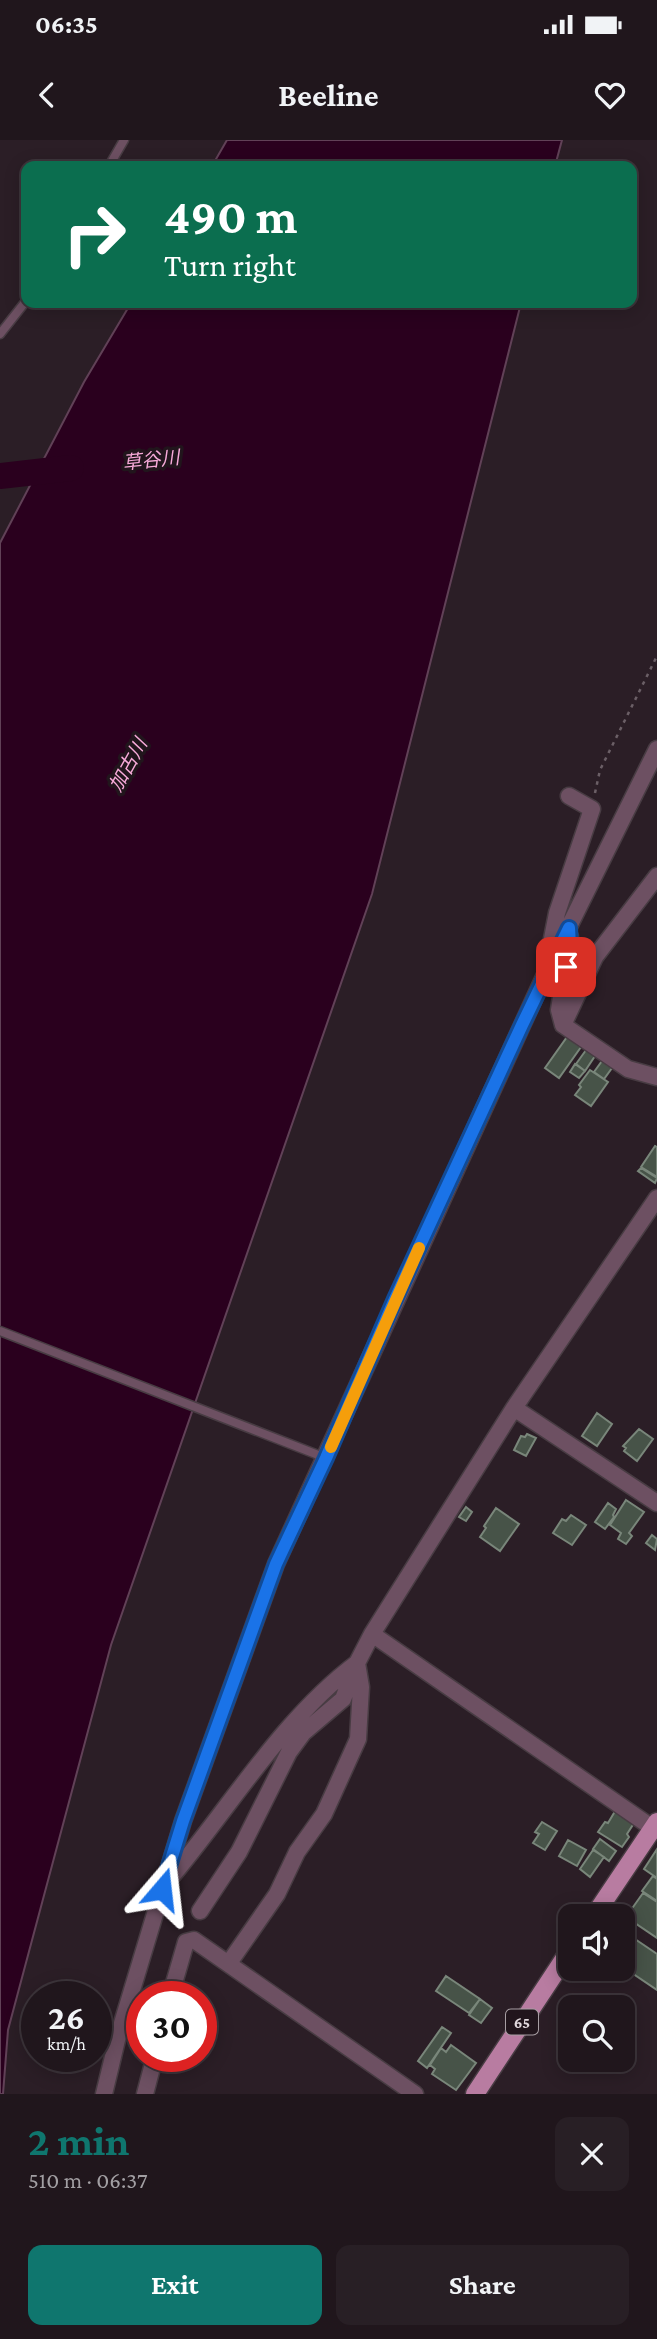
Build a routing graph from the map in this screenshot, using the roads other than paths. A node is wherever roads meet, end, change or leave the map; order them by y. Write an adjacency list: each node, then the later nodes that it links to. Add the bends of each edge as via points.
1 (124, 140): 2 (lane)
2 (112, 161)
3 (21, 307): 4 (lane)
4 (0, 334)
5 (657, 750): 8 (street)
6 (569, 796): 9 (street, via 592,809 557,913)
7 (657, 876): 10 (street, via 594,957)
8 (569, 928): 9 (street); 10 (street, via 559,1010)
9 (545, 975): 15 (street)
10 (564, 1025): 11 (street, via 628,1069)
11 (657, 1077)
12 (657, 1198): 14 (street)
13 (0, 1331): 15 (lane)
14 (514, 1408): 16 (street); 17 (street)
15 (326, 1458): 20 (street, via 276,1564)
16 (657, 1503)
17 (372, 1634): 18 (street); 19 (street)
18 (358, 1663): 20 (street, via 329,1684 293,1723); 22 (street, via 343,1699 303,1733 289,1752 239,1852); 23 (street, via 358,1739 324,1814)
19 (656, 1827): 21 (main road)
20 (162, 1889): 27 (street)
21 (602, 1904)
22 (200, 1911)
23 (229, 1963): 25 (street, via 194,1940 186,1942); 29 (street)
24 (558, 1968): 30 (main road, 65)
25 (175, 1981)
26 (151, 2072): 28 (street)
27 (104, 2094)
28 (145, 2094)
29 (415, 2094)
30 (475, 2094)

